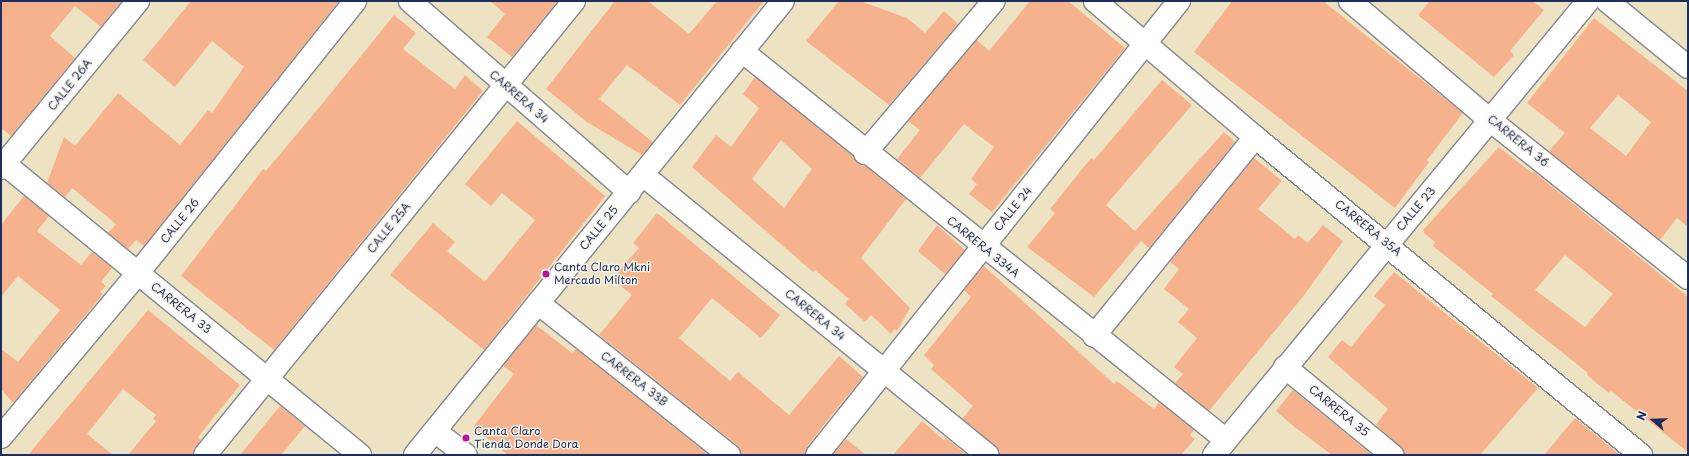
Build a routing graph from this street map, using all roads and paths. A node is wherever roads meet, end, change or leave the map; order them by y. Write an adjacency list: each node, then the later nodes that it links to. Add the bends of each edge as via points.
1 (138, 1): 19 (street, CALLE 26A)
2 (355, 1): 24 (street, CALLE 26)
3 (410, 1): 15 (street, CARRERA 34)
4 (574, 1): 15 (street, CALLE 25A)
5 (783, 1): 13 (street, CALLE 25)
6 (994, 1): 18 (street)
7 (1095, 1): 12 (street, CARRERA 35A)
8 (1179, 1): 12 (street, CALLE 24)
9 (1350, 1): 16 (street, CARRERA 36)
10 (1588, 1): 16 (street, CALLE 23)
11 (1607, 1): 14 (street)
12 (1145, 43): 17 (street, CARRERA 35A); 23 (street, CALLE 24)
13 (742, 51): 18 (street, CARRERA 334A); 20 (street, CALLE 25)
14 (1688, 66)
15 (505, 86): 21 (street, CARRERA 34); 30 (street, CALLE 25A)
16 (1490, 120): 22 (street, CALLE 23); 25 (street, CARRERA 36)
17 (1255, 137): 22 (street, CARRERA 35A); 27 (street)
18 (866, 153): 23 (street, CARRERA 334A)
19 (2, 164): 24 (street, CARRERA 33)
20 (643, 175): 21 (street, CALLE 25); 29 (street, CARRERA 34)
21 (629, 192): 26 (street, CALLE 25)
22 (1387, 244): 28 (street, CALLE 23); 42 (street, CARRERA 35A)
23 (983, 247): 27 (street, CARRERA 334A); 29 (street, CALLE 24)
24 (138, 273): 30 (street, CARRERA 33); 32 (street, CALLE 26)
25 (1688, 278)
26 (538, 303): 31 (street, CALLE 25); 38 (street, CARRERA 33B)
27 (1094, 336): 33 (street, CARRERA 334A)
28 (1285, 367): 33 (street, CALLE 23); 41 (street, CARRERA 35)
29 (884, 371): 39 (street, CALLE 24); 40 (street, CARRERA 34)
30 (268, 379): 34 (street, CALLE 25A); 35 (street, CARRERA 33)
31 (435, 431): 36 (street, CALLE 25); 37 (street)
32 (1, 437)
33 (1220, 448)
34 (205, 455)
35 (360, 455)
36 (416, 455)
37 (466, 455)
38 (729, 455)
39 (817, 455)
40 (987, 455)
41 (1392, 455)
42 (1641, 455)

